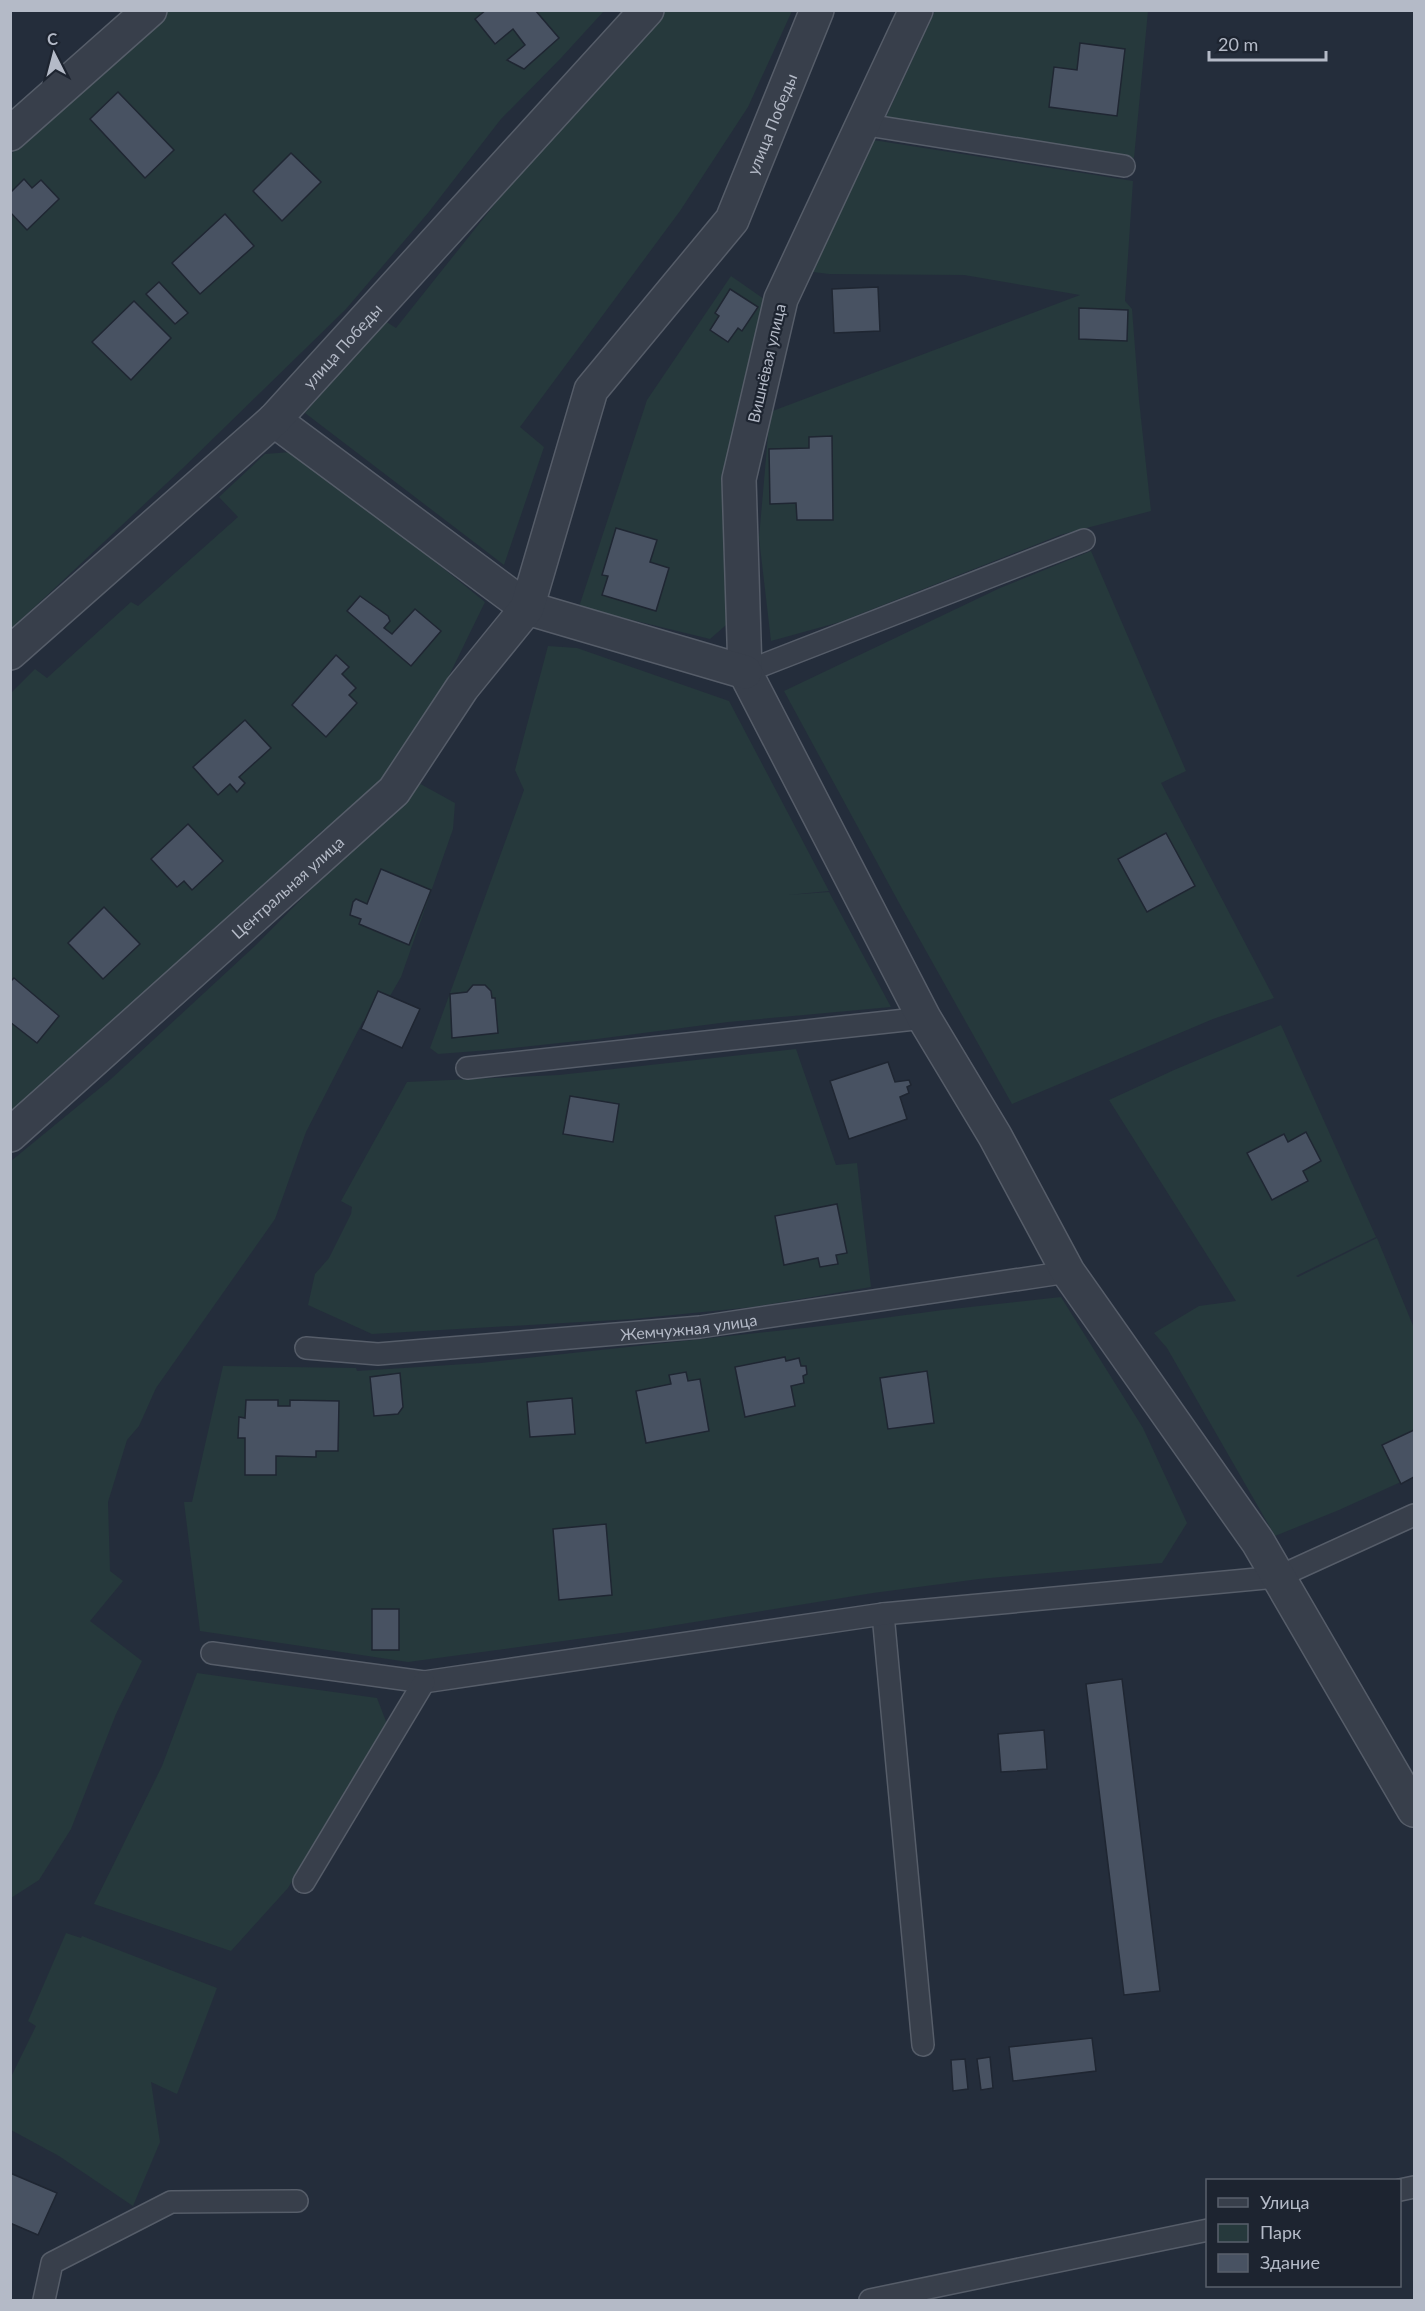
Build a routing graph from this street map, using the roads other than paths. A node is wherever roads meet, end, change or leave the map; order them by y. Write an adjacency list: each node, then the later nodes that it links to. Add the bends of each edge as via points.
1 (150, 10): 6 (street)
2 (647, 10): 8 (street, улица Победы)
3 (818, 10): 10 (street, улица Победы, via 732,220 591,390)
4 (915, 10): 5 (street, Вишнёвая улица)
5 (861, 124): 7 (lane); 12 (street, Вишнёвая улица, via 781,299 739,480)
6 (10, 134)
7 (1124, 166)
8 (274, 420): 10 (street); 11 (street, улица Победы)
9 (1084, 540): 12 (lane)
10 (527, 608): 12 (street); 15 (street, Центральная улица, via 462,688 394,791)
11 (10, 654)
12 (745, 672): 13 (street)
13 (924, 1018): 14 (lane); 16 (street, via 995,1137)
14 (467, 1068)
15 (10, 1134)
16 (1068, 1272): 17 (lane, Жемчужная улица, via 700,1327 378,1354); 19 (street, via 1258,1542)
17 (306, 1348)
18 (1414, 1515): 19 (lane)
19 (1278, 1577): 20 (lane); 23 (street)
20 (883, 1614): 22 (lane); 25 (lane)
21 (212, 1653): 22 (lane)
22 (424, 1682): 24 (lane)
23 (1414, 1810)
24 (304, 1882)
25 (923, 2045)
26 (297, 2201): 28 (lane, via 171,2202 52,2263)
27 (1206, 2230): 29 (lane)
28 (44, 2301)
29 (870, 2301)

